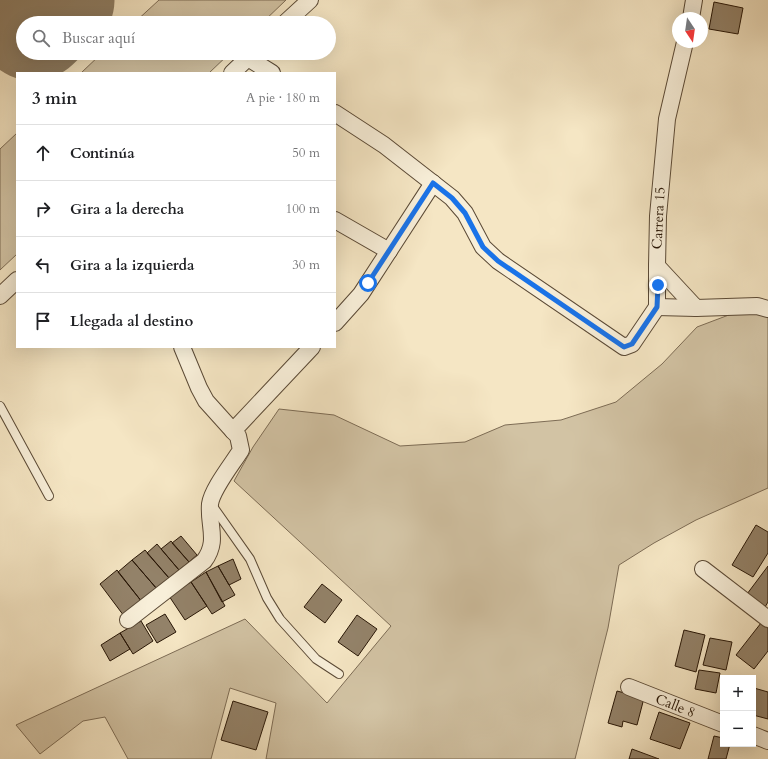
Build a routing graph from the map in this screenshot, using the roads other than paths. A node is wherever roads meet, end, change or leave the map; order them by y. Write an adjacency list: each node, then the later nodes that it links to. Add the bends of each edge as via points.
1 (310, 0): 4 (street)
2 (694, 0): 3 (street)
3 (692, 12)
4 (293, 16)
5 (684, 48): 14 (street, Carrera 15, via 667,119 658,216)
6 (246, 60): 8 (street)
7 (257, 60): 9 (street)
8 (233, 72)
9 (271, 72)
10 (336, 114): 11 (street, via 384,145)
11 (433, 183): 13 (street); 17 (street, via 452,198 465,213 483,247 498,261 624,347 632,344)
12 (336, 221): 13 (street)
13 (389, 250): 20 (street, via 361,294)
14 (657, 266): 17 (street); 18 (street, Carrera 15)
15 (16, 281): 16 (street)
16 (0, 296)
17 (657, 307): 18 (street)
18 (696, 308): 19 (street, via 757,306)
19 (768, 309)
20 (336, 321)
21 (182, 348): 24 (street, via 206,401)
22 (311, 348): 24 (street)
23 (0, 406): 25 (lane)
24 (233, 431): 26 (street, via 241,443 241,450)
25 (49, 496)
26 (210, 503): 29 (street, via 213,541 210,553 204,561); 30 (lane, via 250,559 266,598 280,619 316,659)
27 (703, 569): 28 (street)
28 (768, 619)
29 (128, 620)
30 (339, 674)
31 (629, 686): 32 (street, Calle 8)
32 (720, 723)
33 (756, 736): 34 (street)
34 (768, 741)

